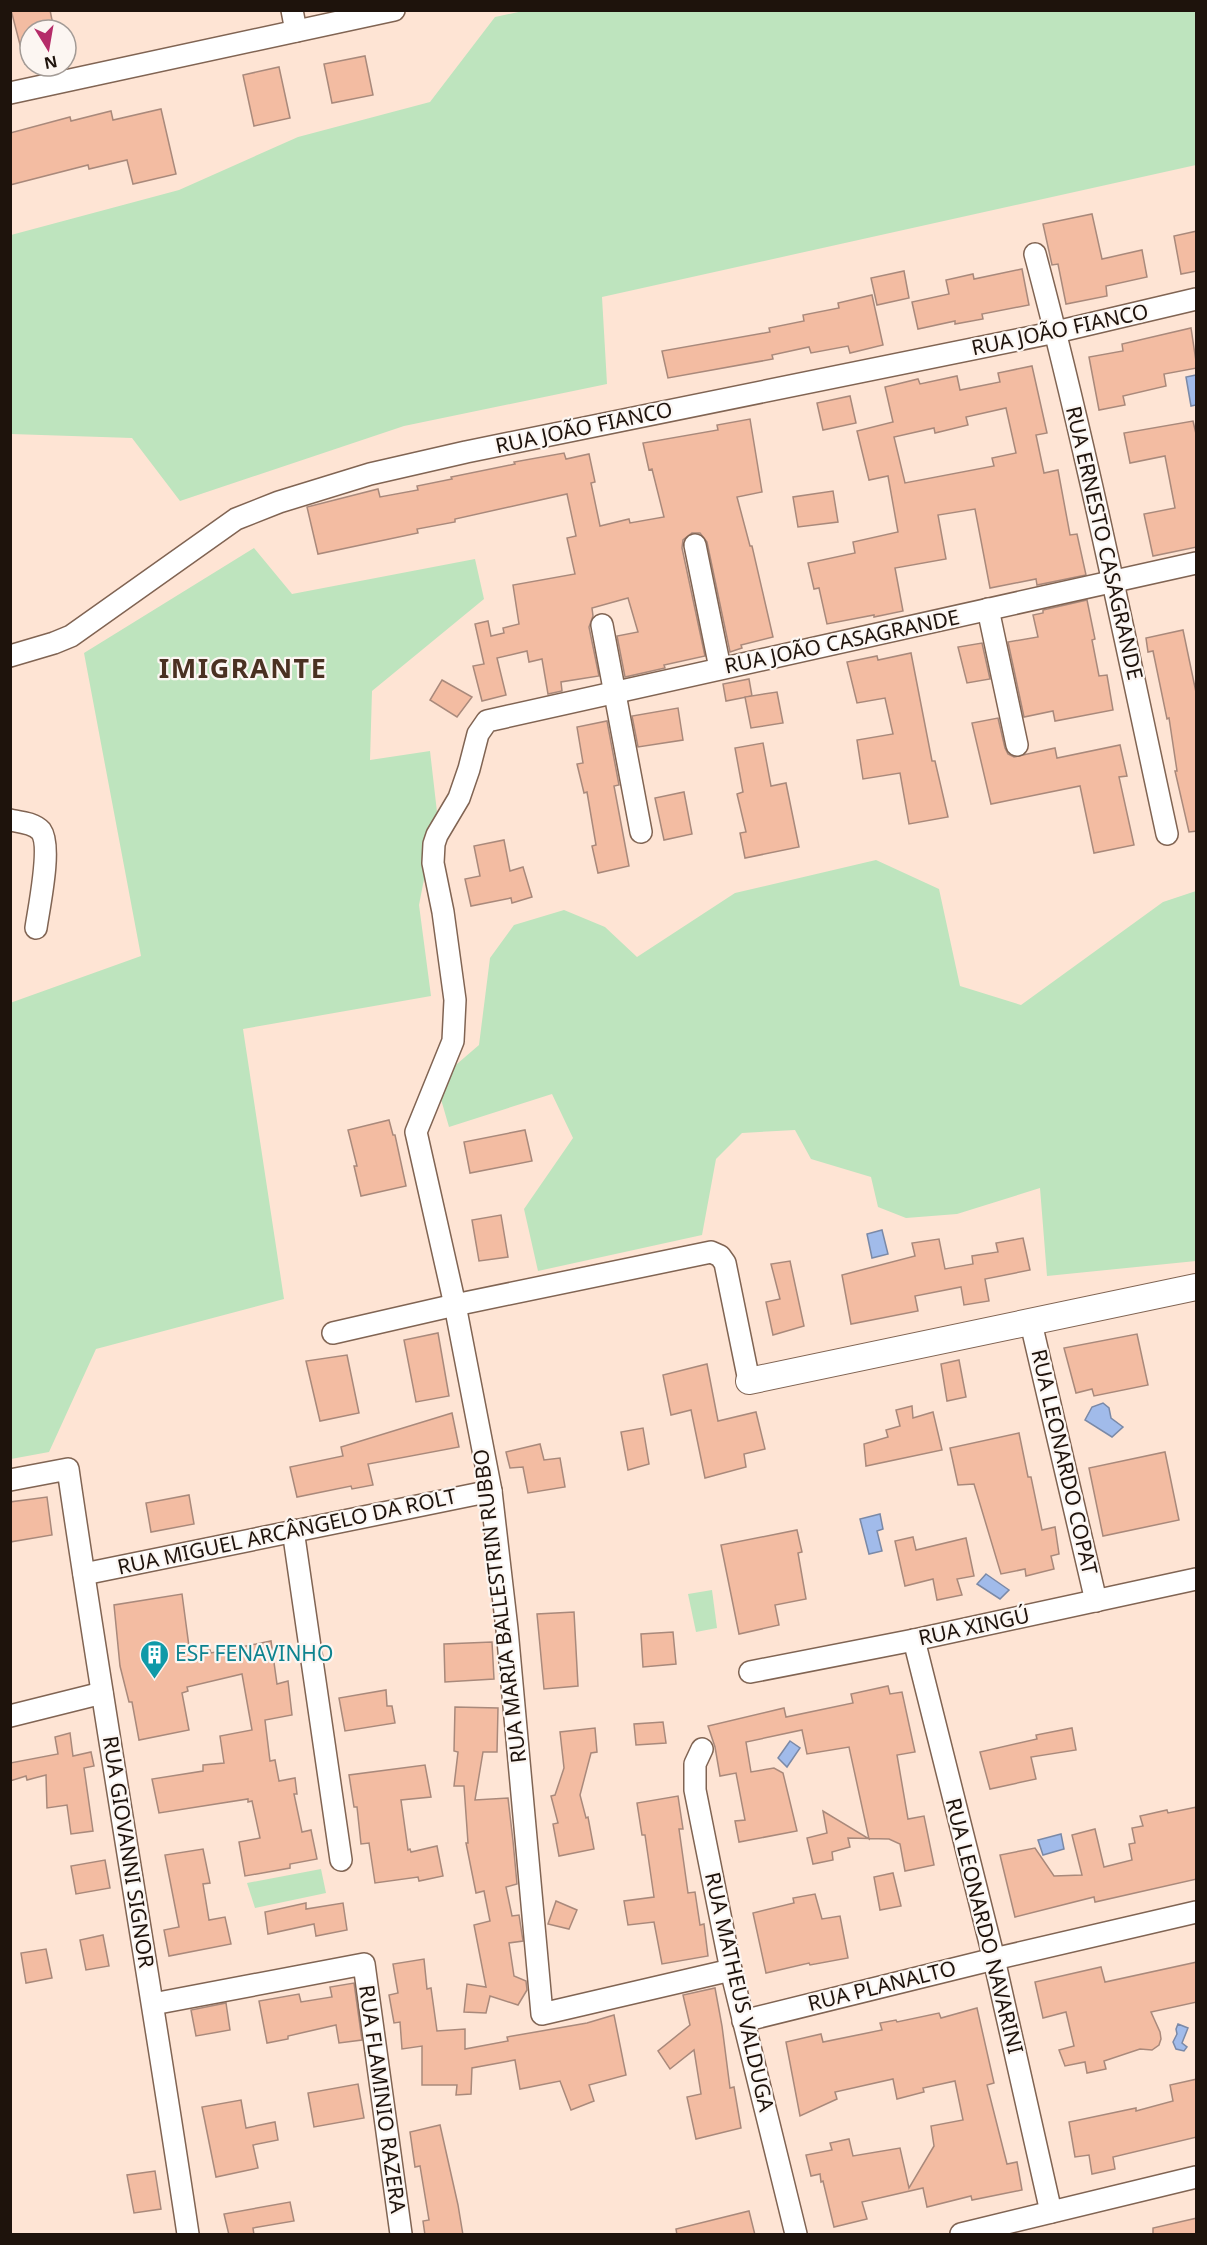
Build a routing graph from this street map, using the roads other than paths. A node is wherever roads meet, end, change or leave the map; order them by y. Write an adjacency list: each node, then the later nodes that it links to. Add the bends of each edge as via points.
1 (292, 10): 3 (street)
2 (394, 10): 3 (street)
3 (296, 31): 4 (street)
4 (10, 93)
5 (1035, 254): 7 (street, RUA ERNESTO CASAGRANDE)
6 (1197, 299): 7 (street, RUA JOÃO FIANCO)
7 (1056, 332): 10 (street, RUA ERNESTO CASAGRANDE); 13 (street, RUA JOÃO FIANCO, via 466,452 370,474 279,502 236,519 71,636)
8 (695, 545): 14 (street)
9 (1197, 562): 10 (street, RUA JOÃO CASAGRANDE)
10 (1113, 581): 11 (street, RUA JOÃO CASAGRANDE); 19 (street, RUA ERNESTO CASAGRANDE)
11 (988, 609): 14 (street, RUA JOÃO CASAGRANDE); 16 (street)
12 (602, 625): 15 (street)
13 (10, 656)
14 (720, 669): 15 (street, RUA JOÃO CASAGRANDE)
15 (615, 692): 18 (street); 21 (street, RUA JOÃO CASAGRANDE, via 487,722 478,734 459,798 434,844 433,863 455,1000 453,1041)
16 (1017, 745)
17 (10, 820): 20 (street, via 34,825 47,847)
18 (641, 832)
19 (1167, 834)
20 (36, 928)
21 (416, 1132): 23 (street, RUA MARIA BALLESTRIN RUBBO)
22 (1197, 1287): 24 (street)
23 (455, 1305): 25 (street); 26 (street, via 711,1252 725,1263); 28 (street, RUA MARIA BALLESTRIN RUBBO)
24 (1031, 1323): 26 (street); 32 (street, RUA LEONARDO COPAT)
25 (333, 1333)
26 (749, 1381)
27 (10, 1480): 30 (street, RUA GIOVANNI SIGNOR, via 68,1469)
28 (490, 1491): 29 (street, RUA MIGUEL ARCÂNGELO DA ROLT); 41 (street, RUA MARIA BALLESTRIN RUBBO, via 507,1629 542,2014)
29 (293, 1530): 30 (street, RUA MIGUEL ARCÂNGELO DA ROLT); 38 (street)
30 (84, 1574): 35 (street, RUA GIOVANNI SIGNOR)
31 (1197, 1579): 32 (street, RUA XINGÚ)
32 (1096, 1601): 33 (street, RUA XINGÚ)
33 (914, 1640): 34 (street, RUA XINGÚ); 40 (street, RUA LEONARDO NAVARINI)
34 (750, 1672)
35 (102, 1693): 36 (street); 42 (street, RUA GIOVANNI SIGNOR)
36 (10, 1716)
37 (702, 1749): 41 (street, RUA MATHEUS VALDUGA, via 695,1764 695,1790)
38 (341, 1860)
39 (1197, 1912): 40 (street, RUA PLANALTO)
40 (994, 1959): 43 (street, RUA PLANALTO); 45 (street, RUA LEONARDO NAVARINI)
41 (731, 1970): 43 (street, RUA MATHEUS VALDUGA)
42 (153, 2004): 46 (street, RUA GIOVANNI SIGNOR); 47 (street, RUA FLAMINIO RAZERA, via 364,1964)
43 (743, 2021): 48 (street, RUA MATHEUS VALDUGA)
44 (1197, 2177): 45 (street)
45 (1051, 2212): 49 (street)
46 (188, 2235)
47 (401, 2235)
48 (796, 2235)
49 (961, 2235)

